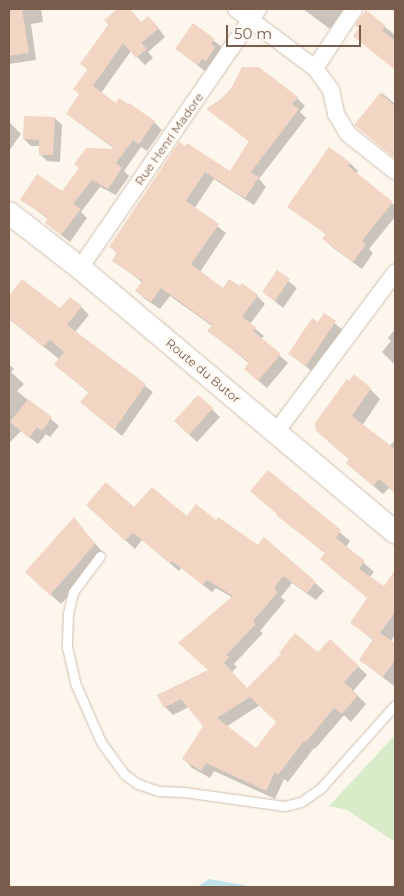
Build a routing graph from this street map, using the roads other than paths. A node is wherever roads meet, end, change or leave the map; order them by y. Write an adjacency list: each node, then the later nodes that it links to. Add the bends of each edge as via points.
1 (236, 9): 3 (street)
2 (354, 9): 4 (street)
3 (254, 15): 4 (street); 7 (street, Rue Henri Madore)
4 (315, 68): 5 (street, via 331,90 336,114 348,134)
5 (395, 171)
6 (9, 214): 7 (street, Route du Butor)
7 (80, 268): 9 (street, Route du Butor)
8 (395, 273): 9 (street)
9 (276, 432): 10 (street, Route du Butor)
10 (395, 532)
11 (100, 556): 12 (lane, via 73,592 68,613 68,647 76,685 101,742 124,774 138,784 158,791 284,806 301,802 321,788)
12 (395, 705)

